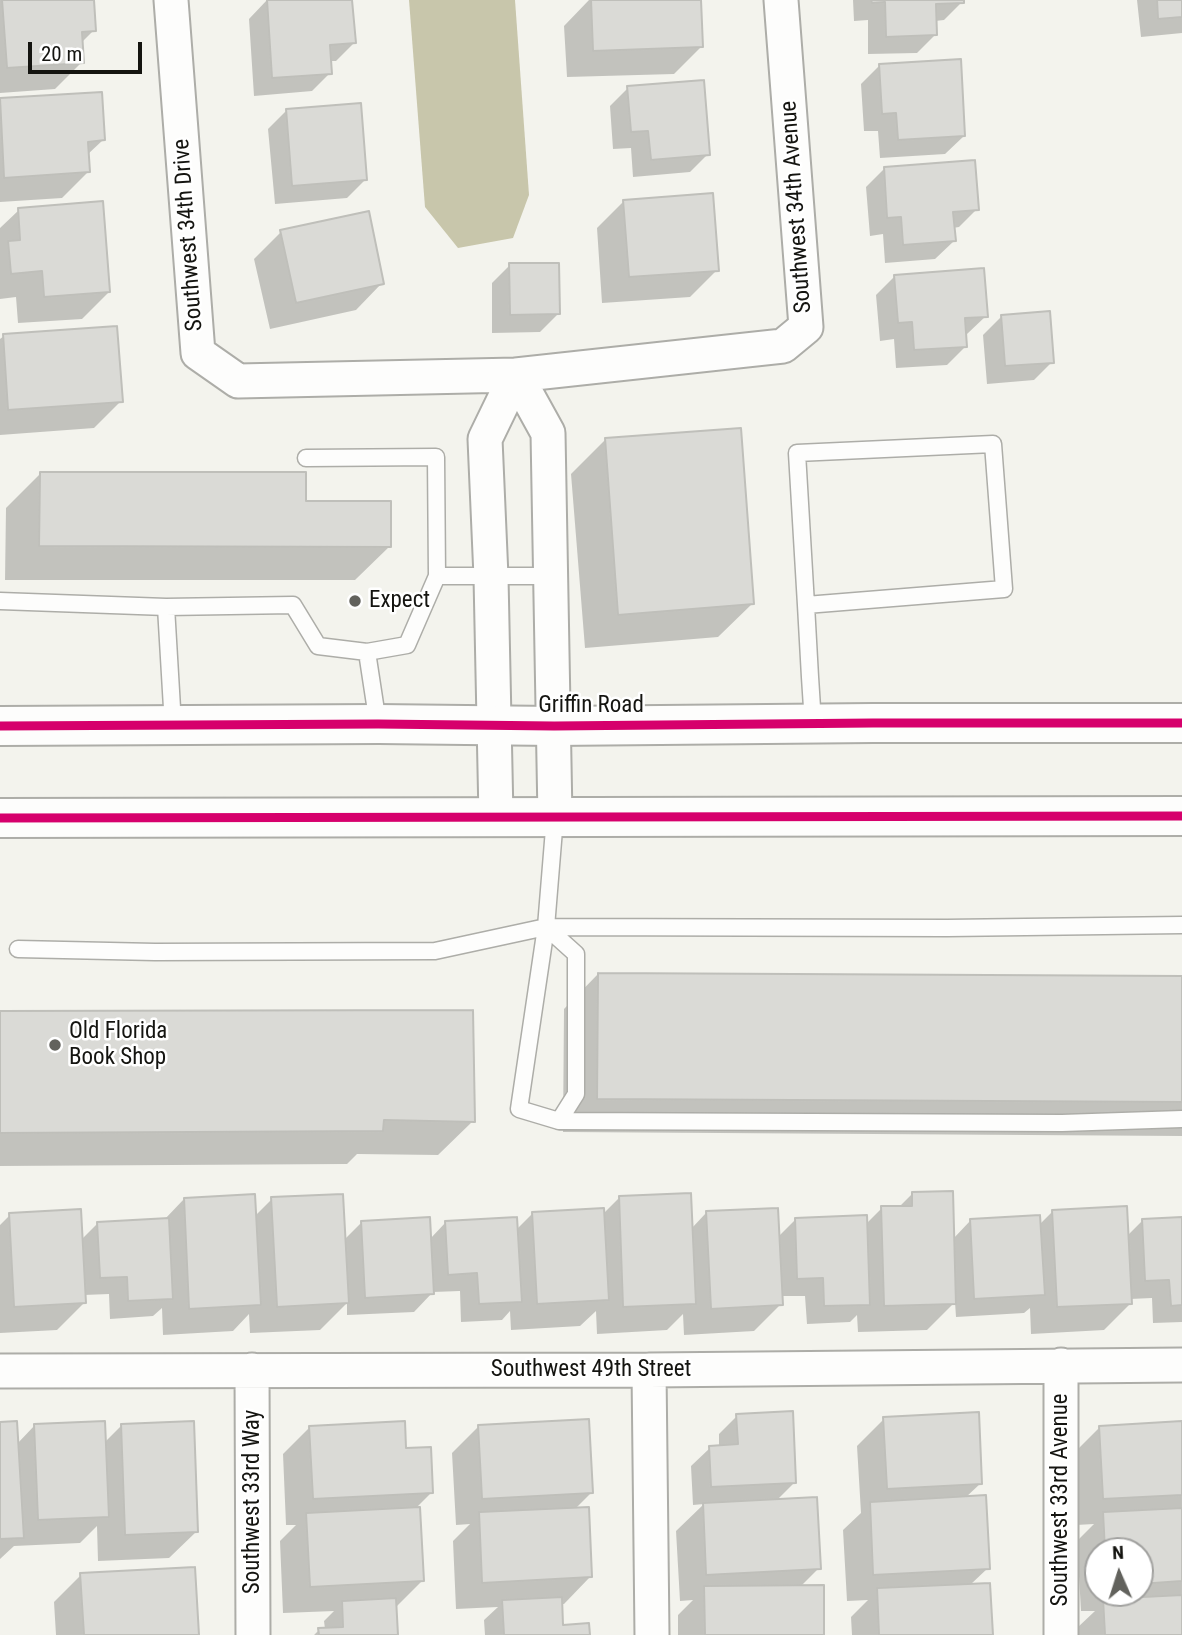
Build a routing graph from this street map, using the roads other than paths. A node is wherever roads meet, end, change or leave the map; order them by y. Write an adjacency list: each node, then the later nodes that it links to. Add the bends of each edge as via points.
1 (171, 0): 3 (street, Southwest 34th Drive, via 198,353 239,381)
2 (781, 0): 3 (street, Southwest 34th Avenue, via 806,327 783,346)
3 (516, 375): 6 (street, via 548,433); 7 (street, via 485,439)
4 (306, 457): 5 (lane, via 436,457)
5 (437, 576): 7 (lane); 11 (lane, via 407,645)
6 (550, 576): 7 (lane); 18 (street)
7 (491, 577): 17 (street)
8 (0, 601): 10 (lane)
9 (806, 605): 9 (lane, via 797,453 993,444 1003,589); 12 (lane)
10 (166, 607): 11 (lane, via 293,605 318,646); 15 (lane)
11 (367, 652): 14 (lane)
12 (813, 723): 13 (main road, Griffin Road); 18 (main road, Griffin Road)
13 (1182, 723)
14 (378, 724): 15 (main road, Griffin Road); 17 (main road, Griffin Road)
15 (173, 725): 16 (main road, Griffin Road)
16 (0, 726)
17 (494, 726): 18 (main road, Griffin Road); 20 (street)
18 (554, 726): 21 (street)
19 (1182, 816): 21 (main road)
20 (496, 817): 21 (main road); 22 (main road)
21 (555, 817): 24 (lane)
22 (0, 818)
23 (1182, 925): 24 (lane)
24 (546, 927): 25 (lane, via 435,951); 27 (lane, via 576,954 576,1094); 27 (lane, via 519,1109)
25 (18, 949)
26 (1182, 1119): 27 (lane, via 1062,1123)
27 (559, 1121)
28 (1182, 1365): 29 (street, Southwest 49th Street)
29 (1061, 1366): 31 (street, Southwest 49th Street); 35 (street, Southwest 33rd Avenue)
30 (252, 1370): 31 (street, Southwest 49th Street); 32 (street, Southwest 49th Street); 33 (street, Southwest 33rd Way)
31 (649, 1370): 34 (street)
32 (0, 1371)
33 (253, 1635)
34 (652, 1635)
35 (1061, 1635)

